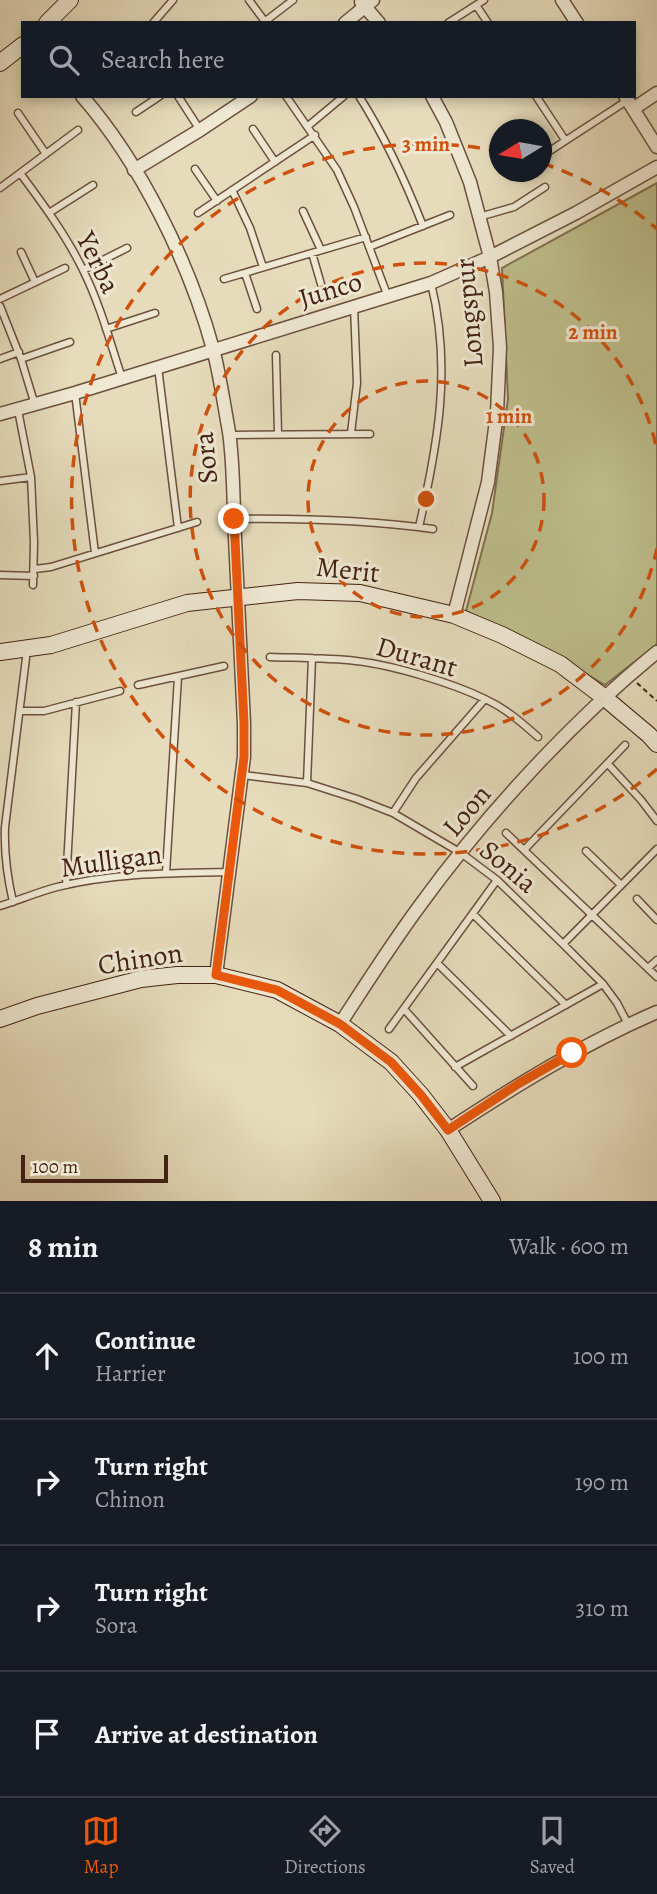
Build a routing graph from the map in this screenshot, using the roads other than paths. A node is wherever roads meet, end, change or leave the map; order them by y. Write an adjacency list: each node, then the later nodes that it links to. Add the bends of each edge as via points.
1 (70, 0): 9 (street)
2 (249, 0): 11 (lane)
3 (293, 0): 12 (lane)
4 (484, 0): 8 (lane)
5 (562, 0): 17 (street)
6 (168, 2): 10 (lane)
7 (366, 2): 13 (street); 14 (street)
8 (476, 5): 15 (lane); 16 (lane)
9 (49, 21)
10 (154, 21)
11 (264, 21)
12 (266, 21)
13 (347, 21)
14 (378, 21)
15 (452, 21)
16 (487, 21)
17 (576, 21)
18 (21, 47): 19 (street)
19 (0, 63)
20 (657, 93): 30 (street)
21 (84, 98): 45 (street, Sora)
22 (157, 98): 31 (lane)
23 (179, 98): 36 (lane)
24 (248, 98): 36 (street)
25 (287, 98): 33 (lane)
26 (342, 98): 33 (lane)
27 (360, 98): 57 (lane, via 404,178)
28 (433, 98): 56 (street, Longspur, via 470,182)
29 (537, 98): 38 (lane)
30 (629, 102): 38 (lane); 39 (street)
31 (136, 112)
32 (18, 113): 41 (lane)
33 (308, 126): 37 (lane)
34 (253, 129): 42 (lane)
35 (78, 130): 41 (lane)
36 (201, 130): 45 (street)
37 (315, 135): 42 (lane); 58 (lane, via 337,170)
38 (565, 140): 40 (lane)
39 (657, 147)
40 (552, 149)
41 (46, 154): 46 (lane)
42 (275, 162): 50 (lane)
43 (657, 167): 64 (street, Junco)
44 (195, 169): 51 (lane)
45 (134, 170): 81 (street, Sora, via 182,259)
46 (20, 173): 49 (lane); 53 (lane, Yerba)
47 (93, 185): 53 (lane)
48 (545, 187): 56 (lane, via 514,207)
49 (0, 188)
50 (232, 190): 51 (lane); 65 (lane)
51 (217, 201): 54 (lane)
52 (303, 211): 61 (lane)
53 (49, 213): 67 (lane, Yerba)
54 (198, 213)
55 (450, 215): 57 (lane)
56 (479, 217): 64 (street, Longspur)
57 (423, 226): 59 (lane)
58 (366, 237): 59 (lane); 61 (lane)
59 (369, 247): 73 (lane)
60 (127, 248): 67 (lane)
61 (321, 250): 63 (lane)
62 (21, 253): 70 (lane)
63 (312, 253): 65 (lane); 72 (lane)
64 (490, 257): 71 (street, Junco); 107 (street, Longspur, via 500,347 497,413 488,482)
65 (263, 267): 68 (lane)
66 (65, 268): 70 (lane)
67 (83, 270): 79 (lane, Yerba)
68 (245, 273): 69 (lane); 77 (lane)
69 (224, 279)
70 (35, 282): 74 (lane)
71 (431, 283): 73 (street, Junco); 99 (lane, via 442,363 440,417)
72 (323, 290)
73 (388, 297): 76 (street, Junco)
74 (0, 299)
75 (0, 306): 83 (lane)
76 (354, 307): 81 (street, Junco); 91 (lane, via 357,383)
77 (257, 309)
78 (155, 313): 79 (lane)
79 (106, 329): 86 (lane, Yerba)
80 (70, 342): 83 (lane)
81 (214, 350): 85 (street, Junco); 94 (street, Sora)
82 (276, 355): 92 (lane)
83 (20, 356): 84 (lane); 88 (lane)
84 (0, 359)
85 (158, 367): 86 (street, Junco); 100 (lane)
86 (122, 378): 87 (street, Junco)
87 (75, 393): 88 (street, Junco); 102 (lane)
88 (36, 405): 89 (street, Junco)
89 (18, 410): 90 (street, Junco); 95 (lane)
90 (0, 414)
91 (351, 433): 92 (lane); 93 (lane)
92 (278, 434): 94 (lane)
93 (370, 434)
94 (229, 435): 97 (street, Sora)
95 (31, 477): 96 (lane); 103 (lane)
96 (0, 481)
97 (234, 519): 99 (lane, via 329,519); 106 (street, Sora)
98 (197, 522): 100 (lane)
99 (419, 527): 101 (lane)
100 (178, 528): 102 (lane)
101 (433, 529)
102 (95, 553): 103 (lane)
103 (34, 573): 104 (lane); 105 (lane)
104 (0, 575)
105 (33, 585)
106 (238, 596): 107 (street, Merit, via 298,591 359,593); 108 (street, Merit, via 187,603); 125 (street, Sora)
107 (454, 615): 117 (street, Merit, via 560,664)
108 (27, 650): 109 (street, Merit); 120 (lane)
109 (0, 652)
110 (657, 652): 117 (street, Loon)
111 (270, 657): 112 (lane, Durant)
112 (312, 658): 118 (lane, Durant, via 401,670); 126 (lane)
113 (224, 666): 114 (lane)
114 (178, 677): 115 (lane); 135 (lane)
115 (138, 685)
116 (120, 691): 119 (lane)
117 (604, 698): 122 (street, Merit); 133 (street, Loon, via 531,771)
118 (485, 699): 121 (lane, Durant); 127 (lane, via 416,778)
119 (76, 702): 120 (lane, via 44,711); 137 (lane)
120 (19, 711): 140 (lane, via 4,852)
121 (538, 737)
122 (657, 744)
123 (625, 745): 124 (lane)
124 (608, 764): 128 (lane); 131 (lane)
125 (243, 775): 126 (lane, Sonia); 134 (street, Sora)
126 (307, 783): 127 (lane, Sonia)
127 (393, 813): 133 (lane, Sonia)
128 (657, 821)
129 (506, 833): 131 (lane)
130 (657, 849): 138 (lane)
131 (524, 850): 143 (lane)
132 (586, 851): 138 (lane)
133 (461, 853): 136 (lane, Sonia); 156 (street, Loon)
134 (229, 872): 135 (lane, Mulligan); 149 (street, Sora)
135 (166, 873): 137 (lane, Mulligan)
136 (497, 880): 142 (lane); 145 (lane, Sonia)
137 (66, 885): 140 (lane, Mulligan)
138 (621, 885): 143 (lane)
139 (637, 899): 144 (lane)
140 (13, 902): 141 (lane, Mulligan)
141 (0, 906)
142 (472, 914): 147 (lane); 152 (lane)
143 (592, 915): 145 (lane); 148 (lane)
144 (657, 920)
145 (564, 944): 151 (lane, Sonia)
146 (657, 960): 148 (lane)
147 (437, 963): 153 (lane); 159 (lane)
148 (648, 968): 150 (lane)
149 (216, 975): 155 (street, Chinon, via 141,979); 156 (street, Chinon, via 277,990)
150 (657, 977)
151 (603, 984): 152 (lane); 157 (lane, Sonia)
152 (566, 1004): 159 (lane)
153 (404, 1009): 158 (lane); 160 (lane)
154 (657, 1012): 157 (street)
155 (0, 1019)
156 (340, 1024): 162 (street, Chinon, via 391,1062)
157 (628, 1024): 162 (street, via 518,1084)
158 (389, 1029)
159 (511, 1036): 160 (lane)
160 (456, 1067): 161 (lane)
161 (472, 1086)
162 (448, 1130): 163 (street, Chinon)
163 (492, 1201)

